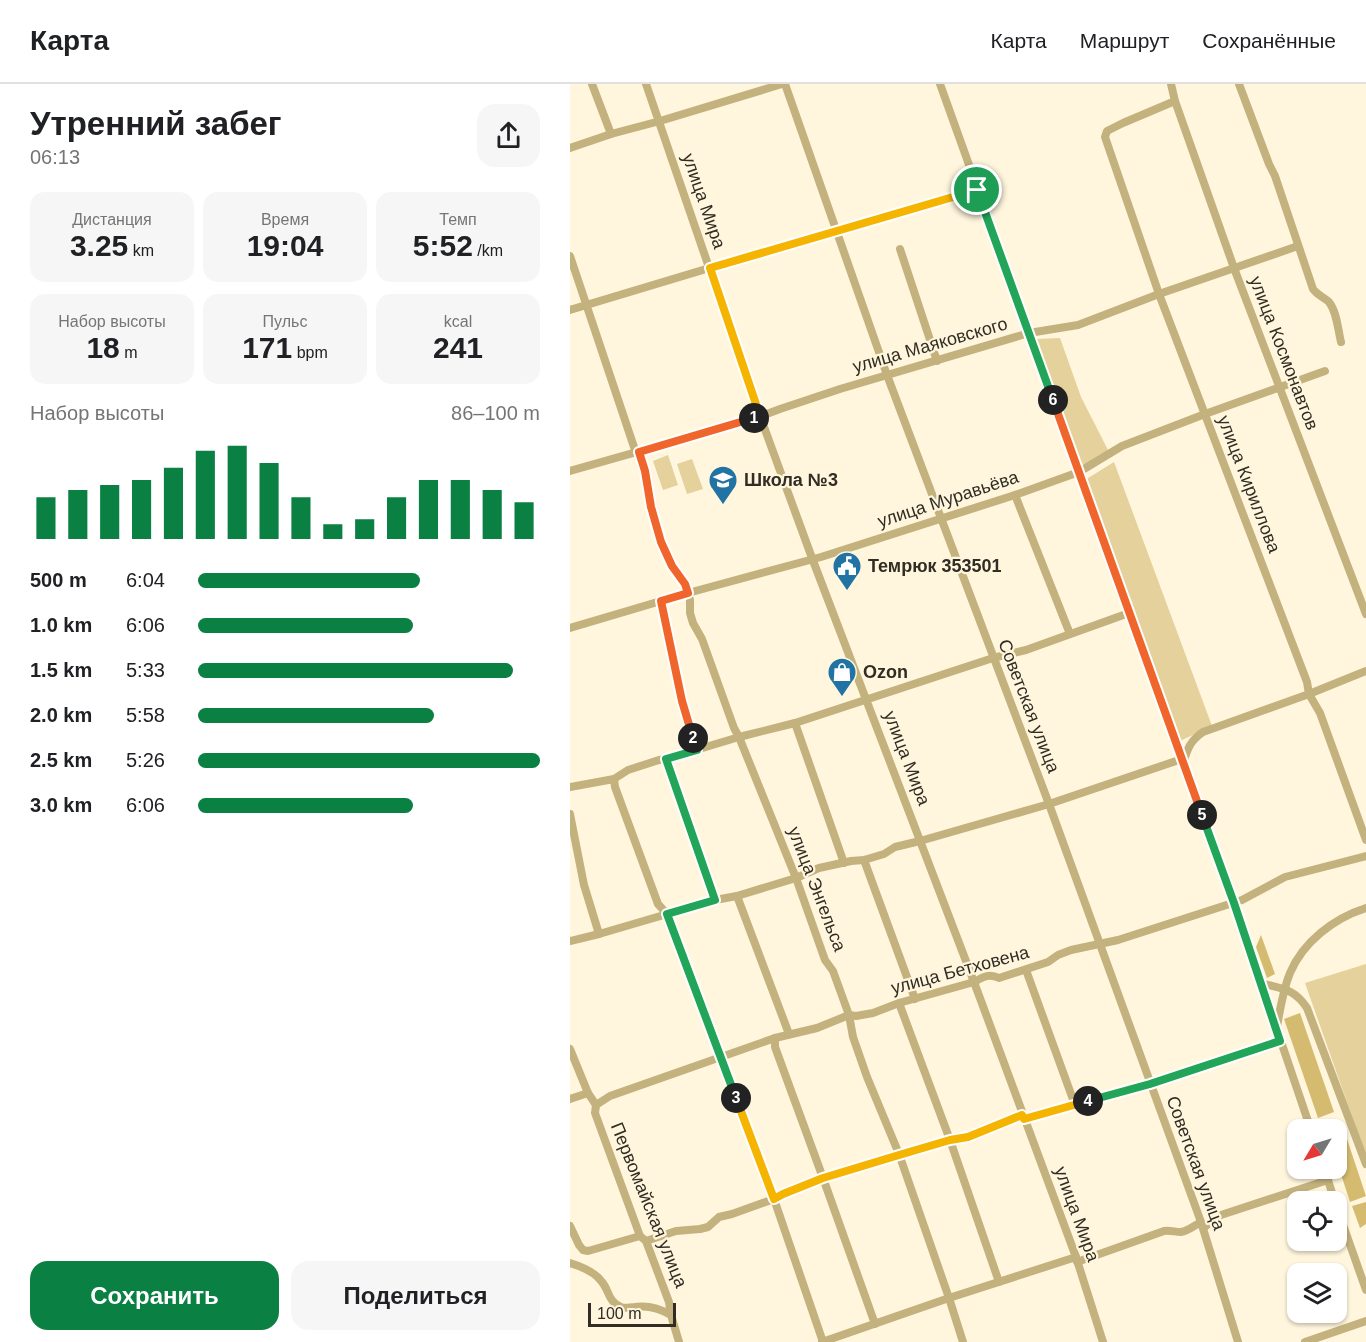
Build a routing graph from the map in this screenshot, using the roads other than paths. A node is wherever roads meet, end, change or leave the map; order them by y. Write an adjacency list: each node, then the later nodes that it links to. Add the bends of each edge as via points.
1 (592, 84): 9 (street)
2 (646, 84): 8 (street, улица Мира)
3 (783, 84): 8 (street); 12 (street, Советская улица)
4 (940, 84): 11 (street)
5 (1171, 84): 7 (street, улица Космонавтов)
6 (1239, 84): 13 (street)
7 (1175, 101): 17 (street, улица Космонавтов); 18 (street, улица Кириллова, via 1107,131 1105,137)
8 (660, 121): 9 (street); 16 (street, улица Мира)
9 (611, 134): 10 (street)
10 (570, 148)
11 (977, 190): 12 (street); 21 (street)
12 (836, 230): 16 (street); 25 (street, Советская улица)
13 (1298, 246): 17 (street, улица Маяковского); 22 (street, via 1315,293 1333,309)
14 (900, 249): 23 (street)
15 (570, 256): 19 (street, улица Энгельса)
16 (710, 268): 19 (street); 28 (street, улица Мира)
17 (1234, 268): 18 (street, улица Маяковского); 26 (street, улица Космонавтов)
18 (1159, 294): 21 (street, улица Маяковского, via 1078,325); 27 (street, улица Кириллова)
19 (587, 305): 20 (street); 29 (street, улица Энгельса)
20 (570, 310)
21 (1029, 333): 23 (street, улица Маяковского); 31 (street)
22 (1341, 342)
23 (937, 361): 25 (street, улица Маяковского)
24 (1325, 371): 26 (street, улица Муравьёва)
25 (887, 375): 28 (street, улица Маяковского); 33 (street, Советская улица)
26 (1279, 387): 27 (street, улица Муравьёва); 38 (street, улица Космонавтов)
27 (1204, 414): 31 (street, улица Муравьёва, via 1122,446); 43 (street, улица Кириллова)
28 (760, 416): 29 (street, улица Маяковского); 34 (street, улица Мира)
29 (638, 453): 30 (street, улица Маяковского); 35 (street, улица Энгельса, via 661,542)
30 (570, 471)
31 (1079, 472): 32 (street, улица Муравьёва); 37 (street)
32 (1015, 495): 33 (street, улица Муравьёва); 40 (street)
33 (941, 520): 34 (street, улица Муравьёва); 41 (street, Советская улица)
34 (812, 558): 35 (street, улица Муравьёва); 44 (street, улица Мира)
35 (688, 593): 36 (street, улица Муравьёва); 46 (street, улица Энгельса, via 693,623)
36 (661, 601): 39 (street, улица Муравьёва); 47 (street, via 682,701)
37 (1129, 613): 40 (street); 49 (street)
38 (1366, 614)
39 (570, 627)
40 (1070, 634): 41 (street)
41 (993, 658): 44 (street); 52 (street, Советская улица)
42 (1366, 671): 43 (street)
43 (1309, 694): 49 (street, via 1203,732 1188,746); 54 (street, улица Кириллова, via 1320,713)
44 (867, 699): 45 (street); 55 (street, улица Мира)
45 (795, 723): 46 (street); 58 (street)
46 (739, 737): 47 (street); 59 (street, улица Энгельса)
47 (697, 750): 48 (street)
48 (666, 759): 50 (street); 61 (street)
49 (1182, 761): 52 (street); 62 (street)
50 (614, 778): 51 (street); 64 (street, via 658,904)
51 (570, 787)
52 (1048, 804): 55 (street); 67 (street, Советская улица)
53 (570, 814): 65 (street)
54 (1366, 840)
55 (920, 841): 57 (street); 69 (street, улица Мира)
56 (1366, 856): 62 (street, улица Бетховена, via 1285,877)
57 (864, 860): 58 (street); 72 (street)
58 (844, 863): 59 (street)
59 (796, 878): 60 (street); 74 (street, улица Энгельса)
60 (737, 896): 61 (street); 76 (street)
61 (715, 900): 64 (street)
62 (1234, 903): 67 (street, улица Бетховена); 70 (street)
63 (1366, 908): 71 (street, via 1338,921 1313,940 1293,965)
64 (667, 914): 65 (street); 80 (street)
65 (598, 934): 66 (street)
66 (570, 941)
67 (1100, 944): 68 (street, улица Бетховена, via 1071,950); 81 (street, Советская улица)
68 (1026, 970): 69 (street, улица Бетховена); 85 (street)
69 (974, 982): 72 (street, улица Бетховена); 86 (street, улица Мира)
70 (1261, 983): 71 (street); 75 (street)
71 (1285, 988): 75 (street); 90 (street, via 1307,1008)
72 (915, 999): 73 (street, улица Бетховена)
73 (899, 1003): 74 (street, улица Бетховена, via 873,1013); 88 (street)
74 (849, 1016): 76 (street, улица Бетховена); 89 (street, улица Энгельса, via 867,1077)
75 (1277, 1030): 78 (street)
76 (789, 1034): 77 (street, улица Бетховена)
77 (775, 1038): 80 (street, улица Бетховена); 91 (street)
78 (1280, 1041): 81 (street); 87 (street)
79 (570, 1049): 82 (street, Первомайская улица)
80 (721, 1056): 84 (street, улица Бетховена); 94 (street)
81 (1150, 1084): 85 (street); 95 (street, Советская улица)
82 (588, 1093): 83 (street); 84 (street, Первомайская улица)
83 (570, 1098)
84 (596, 1104): 98 (street, Первомайская улица, via 595,1113)
85 (1075, 1105): 86 (street)
86 (1023, 1117): 88 (street); 99 (street, улица Мира)
87 (1307, 1119)
88 (950, 1140): 89 (street); 101 (street)
89 (899, 1155): 91 (street); 103 (street, улица Энгельса)
90 (1366, 1164)
91 (823, 1178): 94 (street); 106 (street)
92 (1328, 1180): 93 (street); 95 (street, via 1221,1215)
93 (1332, 1191)
94 (774, 1199): 98 (street, via 719,1217 708,1227); 108 (street)
95 (1202, 1225): 99 (street, via 1185,1231 1164,1231); 111 (street, Советская улица)
96 (570, 1226): 98 (street, via 583,1250 588,1251)
97 (1347, 1235): 102 (street)
98 (643, 1238): 104 (street, Первомайская улица)
99 (1076, 1260): 101 (street); 110 (street, улица Мира)
100 (570, 1263): 104 (street, via 594,1274 614,1303 623,1308 656,1307)
101 (999, 1282): 103 (street)
102 (1366, 1290)
103 (949, 1298): 106 (street); 109 (street, улица Энгельса)
104 (671, 1315): 107 (street, Первомайская улица)
105 (1366, 1321): 112 (street)
106 (875, 1324): 108 (street)
107 (679, 1342)
108 (823, 1342)
109 (963, 1342)
110 (1103, 1342)
111 (1238, 1342)
112 (1305, 1342)

